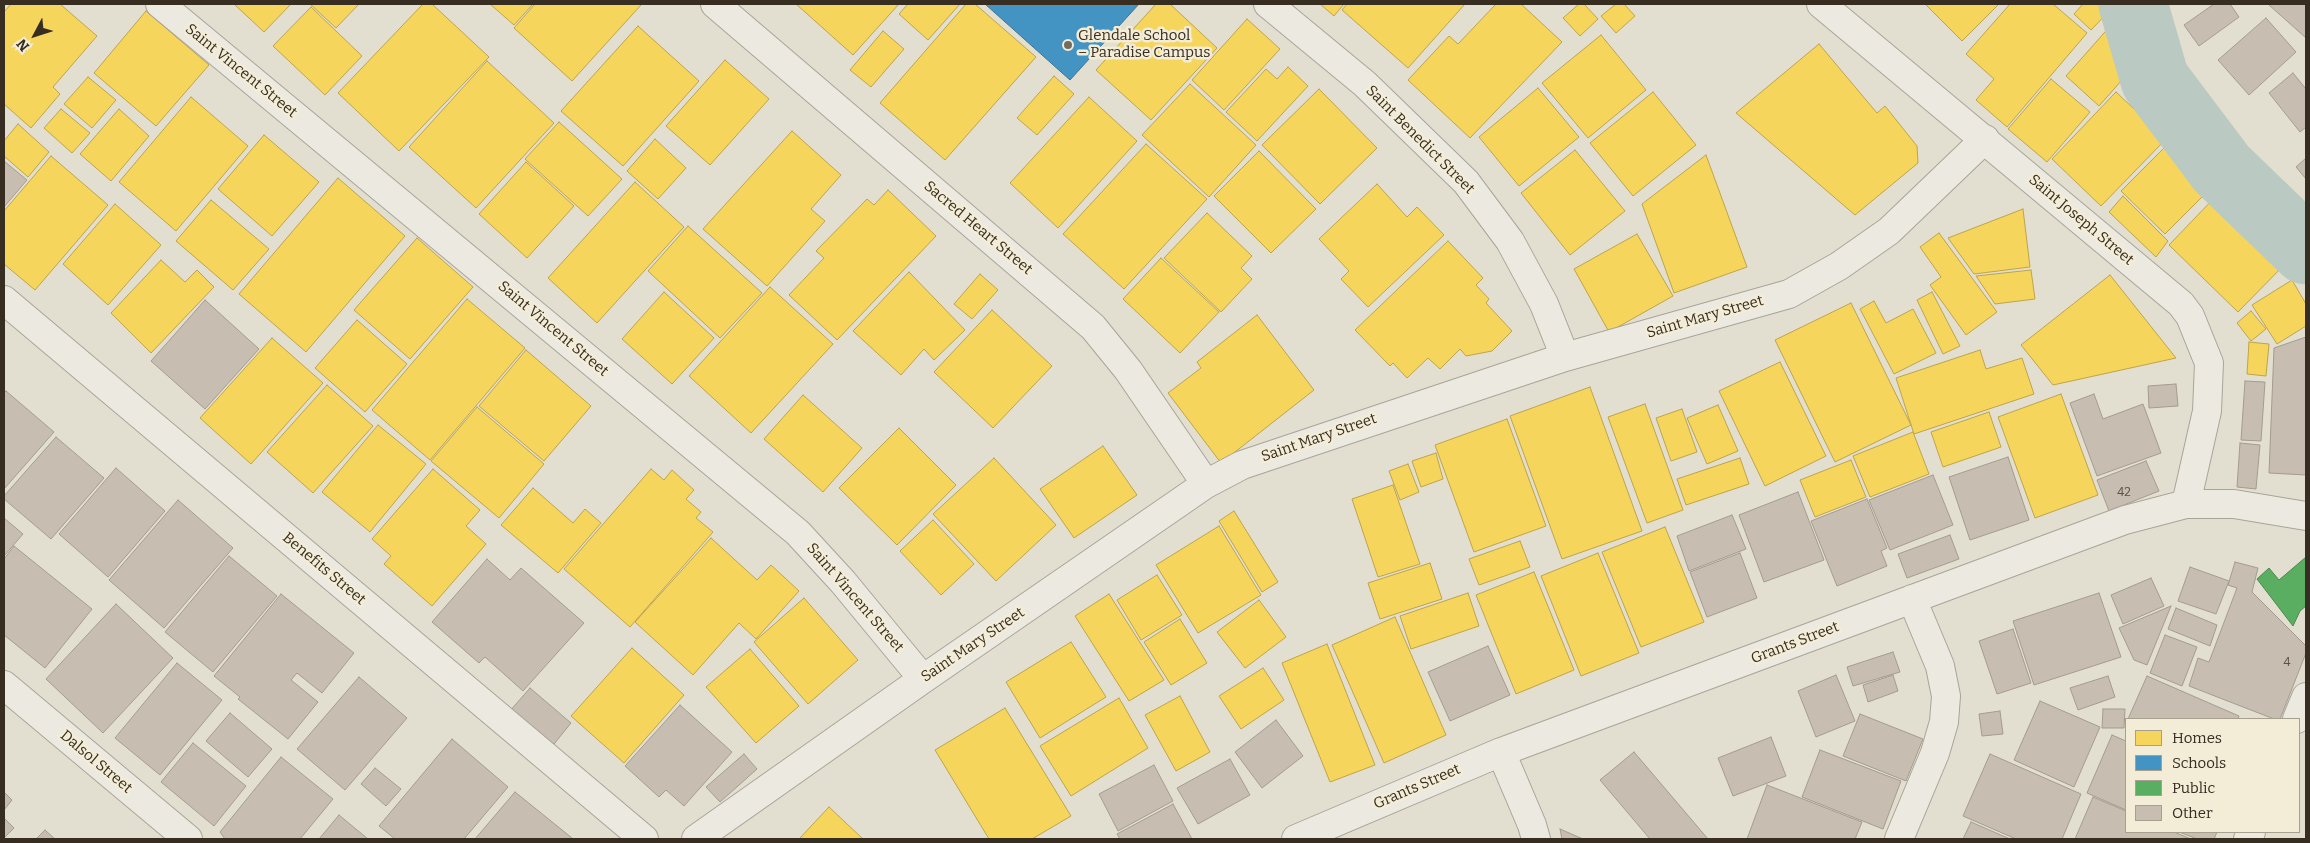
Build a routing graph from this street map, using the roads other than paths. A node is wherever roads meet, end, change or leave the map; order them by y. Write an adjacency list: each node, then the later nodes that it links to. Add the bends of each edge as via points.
1 (160, 4): 12 (street, Saint Vincent Street, via 798,533 844,582)
2 (715, 4): 8 (street, Sacred Heart Street, via 1093,327 1128,370)
3 (1268, 4): 7 (street, Saint Benedict Street, via 1365,84 1466,182 1510,241 1544,304)
4 (1821, 4): 5 (street, Saint Joseph Street)
5 (1985, 139): 7 (street, Saint Mary Street, via 1889,232 1839,266 1789,294); 9 (street, Saint Joseph Street, via 2181,304 2190,316 2209,363 2207,411)
6 (4, 300): 18 (street, Benefits Street)
7 (1565, 357): 8 (street, Saint Mary Street, via 1242,464)
8 (1206, 484): 12 (street, Saint Mary Street)
9 (2186, 504): 10 (street, Grants Street, via 2234,504); 11 (street, Grants Street, via 2125,520)
10 (2306, 516)
11 (1912, 599): 16 (street, Grants Street); 22 (street, via 1940,666 1946,696 1944,722 1935,753)
12 (923, 679): 19 (street, Saint Mary Street)
13 (4, 685): 17 (street, Dalsol Street)
14 (2306, 697): 15 (street)
15 (2297, 718)
16 (1501, 752): 20 (street, Grants Street); 21 (street)
17 (188, 839)
18 (644, 839)
19 (696, 839)
20 (1296, 839)
21 (1536, 839)
22 (1899, 839)

